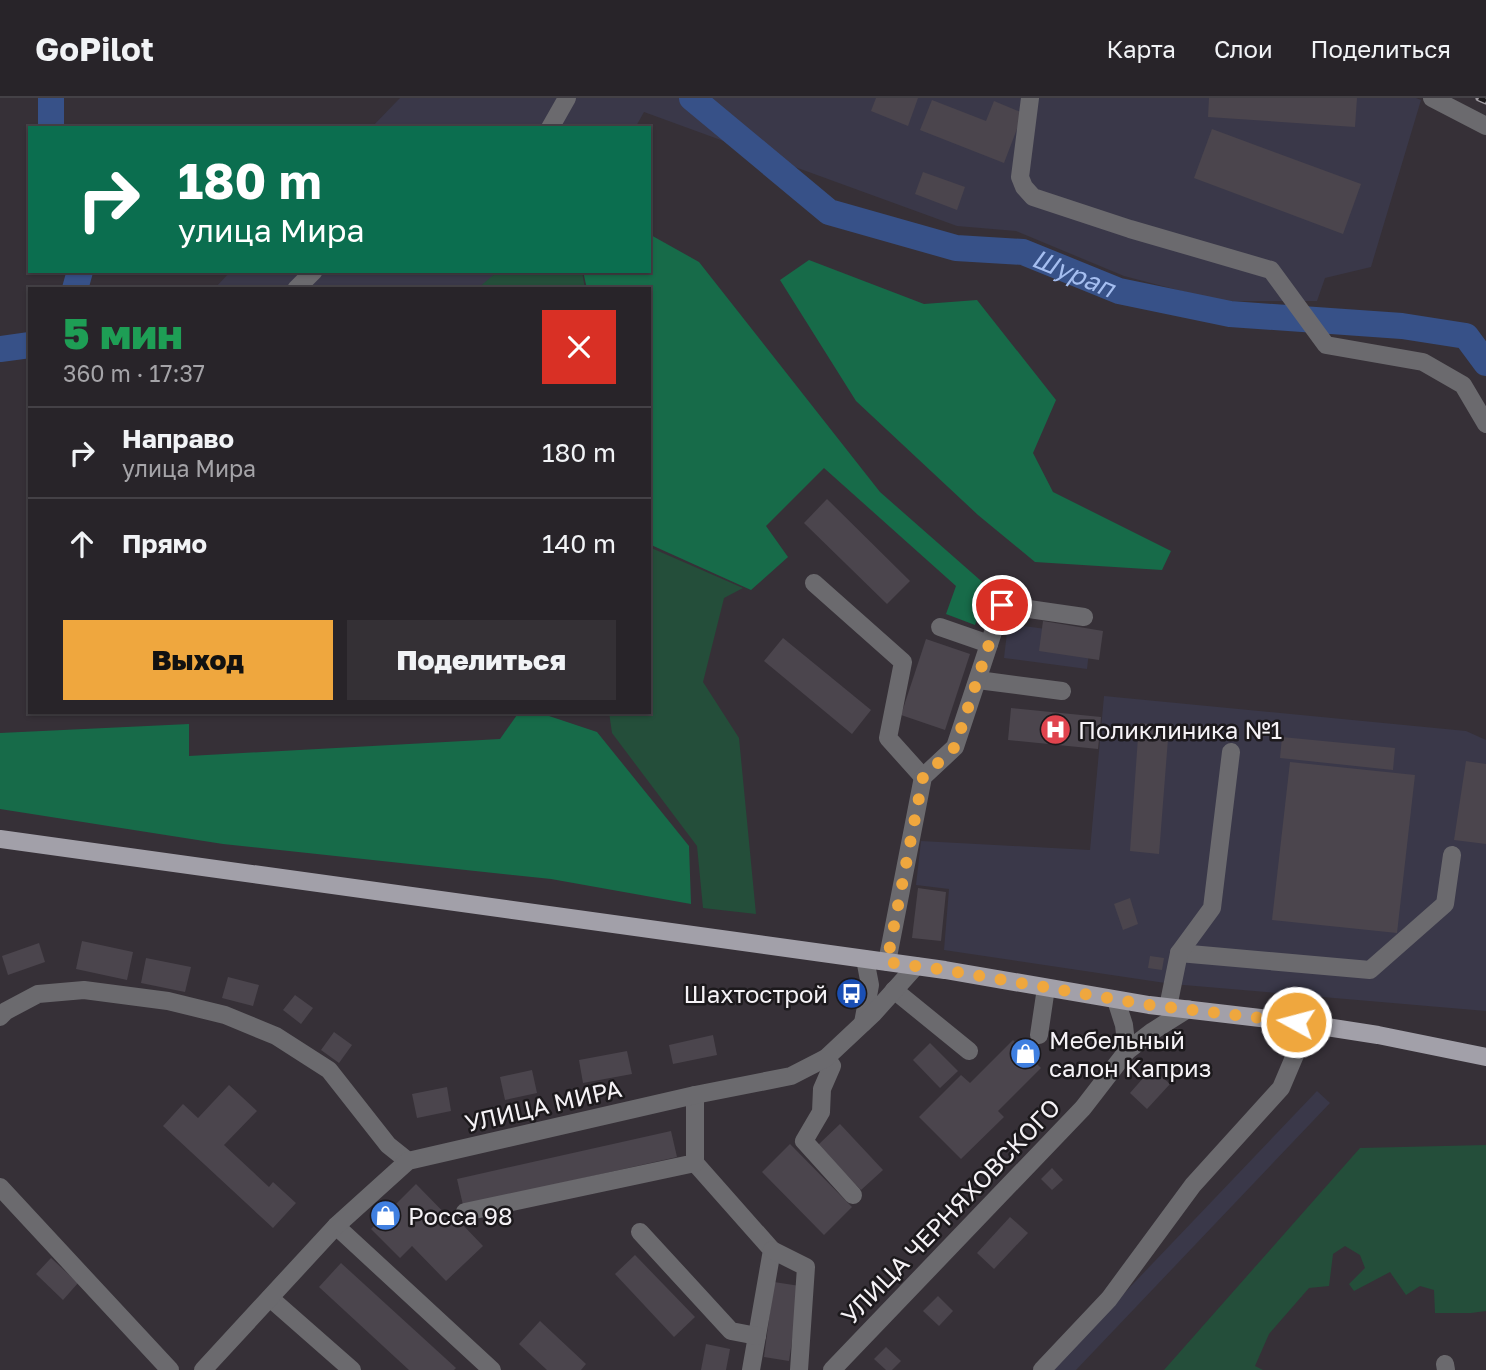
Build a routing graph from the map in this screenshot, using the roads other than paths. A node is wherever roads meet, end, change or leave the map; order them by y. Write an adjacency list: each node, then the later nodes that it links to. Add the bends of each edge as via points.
1 (566, 98): 4 (street)
2 (1030, 98): 8 (street, via 1020,177 1033,197 1270,270 1326,345 1423,362 1463,385)
3 (1432, 98): 5 (street)
4 (551, 126)
5 (1486, 126)
6 (311, 273): 7 (street)
7 (298, 287)
8 (1486, 424)
9 (814, 583): 16 (street, via 903,662 888,738)
10 (1084, 617): 12 (street, via 1002,605)
11 (940, 627): 12 (street)
12 (989, 645): 13 (street)
13 (978, 680): 14 (street); 16 (street, via 955,747)
14 (1062, 691)
15 (1231, 752): 19 (street, via 1212,908)
16 (923, 777): 21 (street)
17 (0, 839): 20 (main road)
18 (1452, 855): 19 (street, via 1445,904 1370,970)
19 (1179, 953): 26 (street)
20 (865, 959): 21 (main road); 30 (street, via 870,985)
21 (887, 962): 22 (main road)
22 (916, 966): 23 (main road); 24 (street, УЛИЦА МИРА)
23 (1045, 988): 25 (main road); 31 (street)
24 (894, 990): 30 (street, УЛИЦА МИРА); 32 (street)
25 (1116, 1000): 26 (main road); 33 (street)
26 (1168, 1007): 27 (main road)
27 (1188, 1009): 29 (main road); 33 (street, УЛИЦА ЧЕРНЯХОВСКОГО)
28 (0, 1017): 37 (street, via 38,994 84,990 168,1001 225,1016 276,1036 329,1070 388,1145)
29 (1296, 1022): 34 (main road); 54 (street, via 1296,1055 1281,1088 1193,1185 1109,1299)
30 (863, 1023): 35 (street, УЛИЦА МИРА)
31 (1039, 1035)
32 (968, 1051)
33 (1127, 1051): 53 (street, УЛИЦА ЧЕРНЯХОВСКОГО, via 1083,1108)
34 (1486, 1057)
35 (826, 1058): 36 (street, УЛИЦА МИРА, via 791,1076); 40 (street, via 832,1066 822,1089 821,1112 804,1142)
36 (695, 1095): 37 (street, УЛИЦА МИРА); 38 (street)
37 (408, 1161): 42 (street, УЛИЦА МИРА)
38 (695, 1163): 41 (street); 44 (street)
39 (0, 1187): 47 (street)
40 (853, 1195)
41 (464, 1212)
42 (336, 1226): 45 (street, УЛИЦА МИРА); 50 (street)
43 (640, 1232): 46 (street, via 731,1331)
44 (772, 1250): 46 (street); 52 (street, via 806,1266)
45 (270, 1298): 48 (street, УЛИЦА МИРА); 49 (street)
46 (757, 1336): 51 (street)
47 (170, 1370)
48 (203, 1370)
49 (352, 1370)
50 (492, 1370)
51 (751, 1370)
52 (799, 1370)
53 (832, 1370)
54 (1042, 1370)

